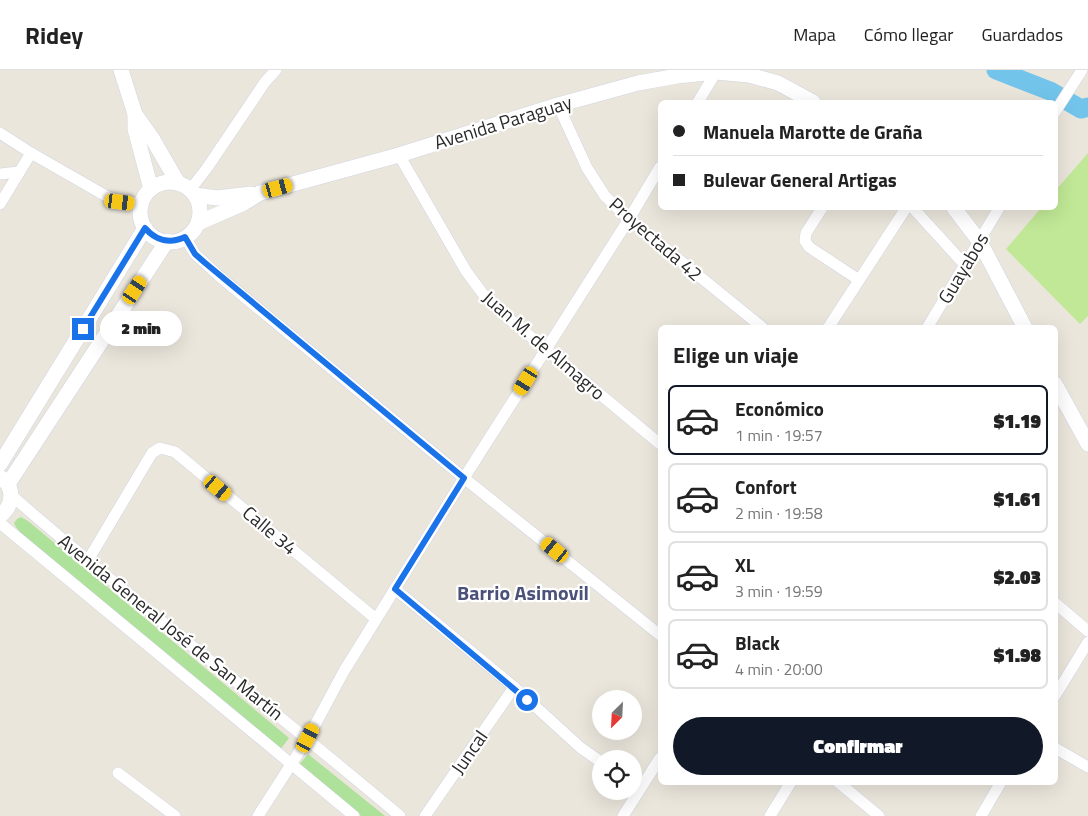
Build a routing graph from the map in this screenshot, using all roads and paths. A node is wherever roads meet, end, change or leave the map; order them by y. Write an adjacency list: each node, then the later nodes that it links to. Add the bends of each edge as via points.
1 (121, 70): 9 (street)
2 (276, 70): 17 (street, via 207,168)
3 (1082, 70): 8 (street)
4 (716, 72): 5 (street); 6 (street, Avenida Paraguay, via 778,83); 7 (street, Avenida Paraguay, via 638,82)
5 (699, 100)
6 (808, 100)
7 (558, 105): 12 (street, Avenida Paraguay); 26 (street, Proyectada 42, via 587,168 605,196)
8 (1058, 107)
9 (135, 114): 16 (street, via 135,129); 17 (street)
10 (0, 134): 11 (street)
11 (31, 153): 14 (street); 20 (street, via 106,196 120,202)
12 (399, 155): 18 (street, Avenida Paraguay); 38 (street, Juan M. de Almagro, via 466,271 483,294)
13 (658, 169): 26 (street)
14 (19, 172): 15 (street); 19 (street)
15 (0, 174)
16 (151, 188): 17 (street, via 164,182); 20 (street)
17 (188, 189): 18 (street, via 217,198); 27 (street, via 200,209)
18 (260, 193): 27 (street, Avenida Paraguay)
19 (0, 204)
20 (141, 204): 28 (street)
21 (821, 210): 33 (street, via 806,233 805,241)
22 (905, 210): 33 (street)
23 (915, 210): 32 (street)
24 (956, 210): 31 (street)
25 (998, 210): 31 (street, Guayabos)
26 (629, 219): 34 (street, Proyectada 42); 38 (street)
27 (198, 222): 29 (street)
28 (145, 228): 30 (street, via 155,237); 42 (street)
29 (185, 237): 30 (street); 43 (street, via 204,262)
30 (167, 241): 44 (street)
31 (980, 242): 32 (street, Guayabos); 37 (street)
32 (965, 265): 36 (street, Guayabos)
33 (859, 280): 35 (street)
34 (759, 325)
35 (830, 325)
36 (928, 325)
37 (1023, 325)
38 (547, 349): 40 (street, Juan M. de Almagro); 43 (street)
39 (1058, 389): 41 (street)
40 (658, 442)
41 (1088, 444)
42 (0, 464)
43 (464, 478): 48 (street); 52 (street)
44 (6, 485): 45 (street, via 9,507); 47 (street, Avenida General José de San Martín)
45 (0, 516)
46 (0, 522): 60 (street, Avenida General José de San Martín)
47 (87, 562): 50 (street, Calle 34, via 152,453 160,448 175,452); 56 (street, Avenida General José de San Martín)
48 (395, 589): 50 (street); 54 (street)
49 (1058, 605): 51 (street)
50 (376, 619): 56 (street)
51 (1088, 630)
52 (658, 633)
53 (1088, 642): 55 (street)
54 (514, 687): 58 (street); 72 (street, Juncal)
55 (1058, 691)
56 (308, 738): 60 (street); 71 (street, Avenida General José de San Martín)
57 (1058, 750): 61 (street)
58 (592, 756)
59 (658, 761): 63 (street)
60 (290, 764): 69 (street); 70 (street, Avenida General José de San Martín)
61 (1088, 767)
62 (118, 773): 68 (street)
63 (642, 781)
64 (790, 785): 74 (street)
65 (842, 785): 75 (street)
66 (999, 785): 76 (street)
67 (631, 800): 73 (street)
68 (175, 816)
69 (258, 816)
70 (354, 816)
71 (400, 816)
72 (425, 816)
73 (623, 816)
74 (770, 816)
75 (879, 816)
76 (981, 816)

